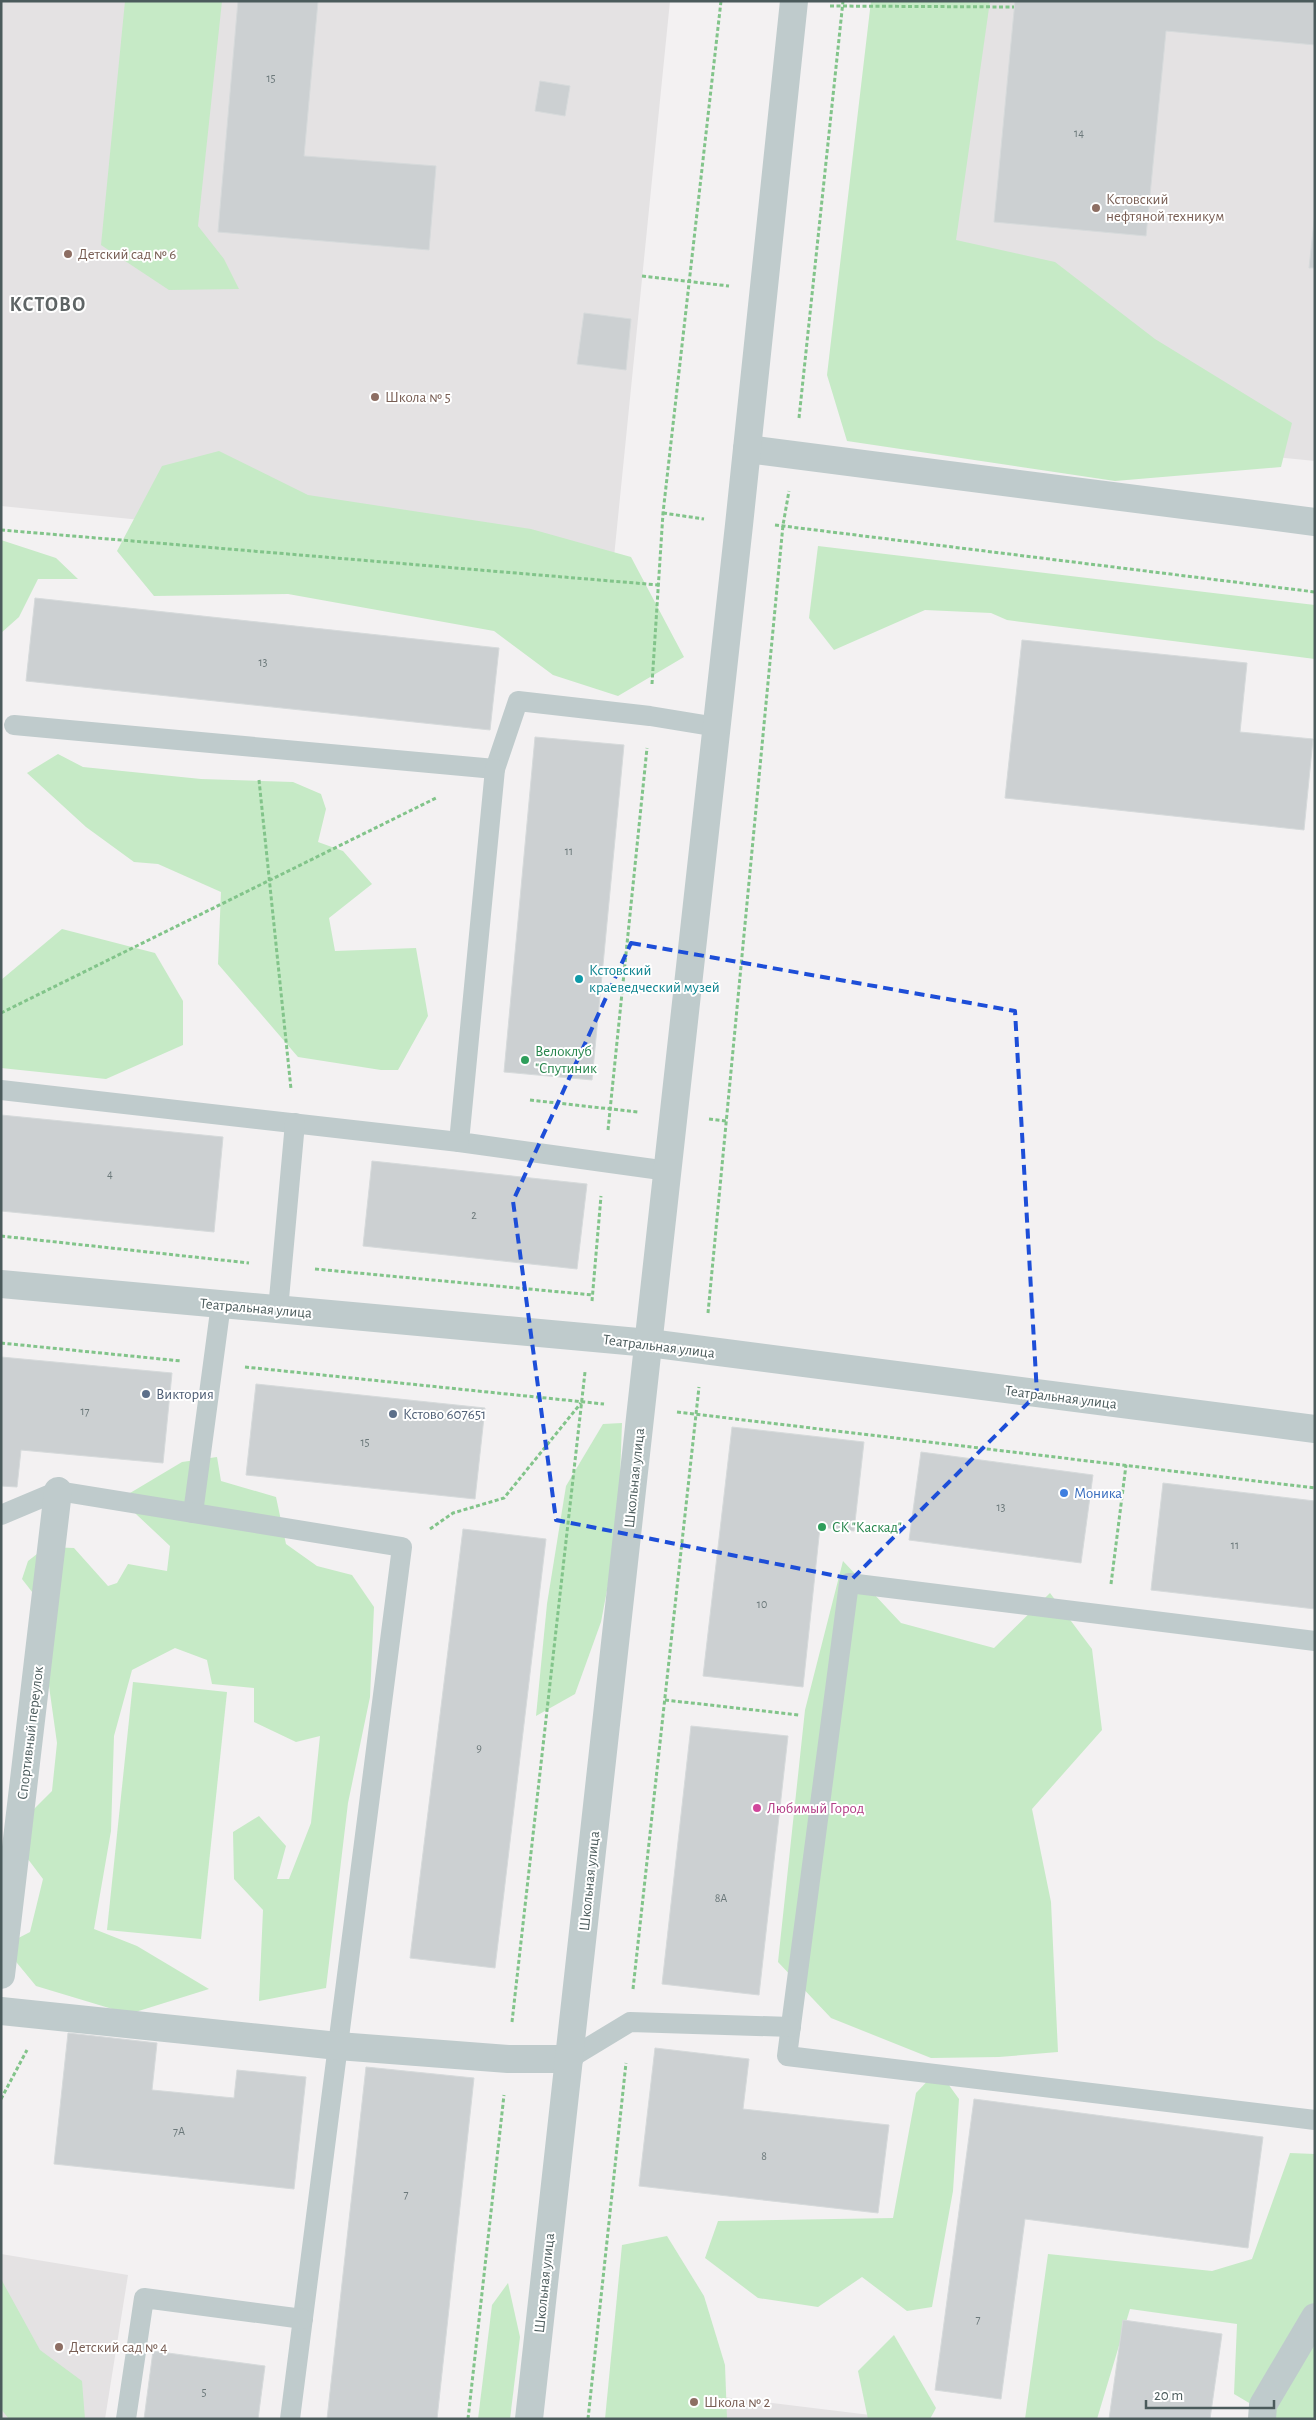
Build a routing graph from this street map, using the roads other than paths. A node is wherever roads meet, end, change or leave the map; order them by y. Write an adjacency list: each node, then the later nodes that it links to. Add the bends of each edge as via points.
1 (794, 1): 2 (street, Школьная улица)
2 (747, 448): 3 (street); 5 (street, Школьная улица)
3 (1315, 522)
4 (14, 725): 6 (lane)
5 (717, 727): 6 (lane, via 518,701); 10 (street, Школьная улица)
6 (495, 769): 9 (lane)
7 (1, 1090): 8 (lane)
8 (295, 1123): 9 (lane); 13 (lane)
9 (459, 1142): 10 (lane)
10 (668, 1171): 14 (street, Школьная улица)
11 (1, 1284): 12 (street, Театральная улица)
12 (221, 1304): 13 (street, Театральная улица); 17 (lane)
13 (278, 1310): 14 (street, Театральная улица)
14 (649, 1343): 15 (street, Театральная улица); 24 (street, Школьная улица)
15 (1315, 1430)
16 (58, 1491): 17 (lane); 18 (lane); 20 (street, Спортивный переулок)
17 (193, 1513): 23 (lane, via 402,1547)
18 (1, 1515)
19 (1315, 1641): 22 (lane, via 849,1583)
20 (1, 1976)
21 (1, 2011): 23 (street)
22 (791, 2027): 24 (lane, via 630,2022); 25 (lane, via 787,2056)
23 (338, 2046): 24 (street, via 508,2059); 27 (lane)
24 (569, 2059): 30 (street, Школьная улица)
25 (1315, 2120)
26 (1315, 2317): 31 (street, via 1263,2405)
27 (303, 2318): 28 (lane, via 144,2298); 29 (lane)
28 (126, 2419)
29 (290, 2419)
30 (530, 2419)
31 (1262, 2419)

